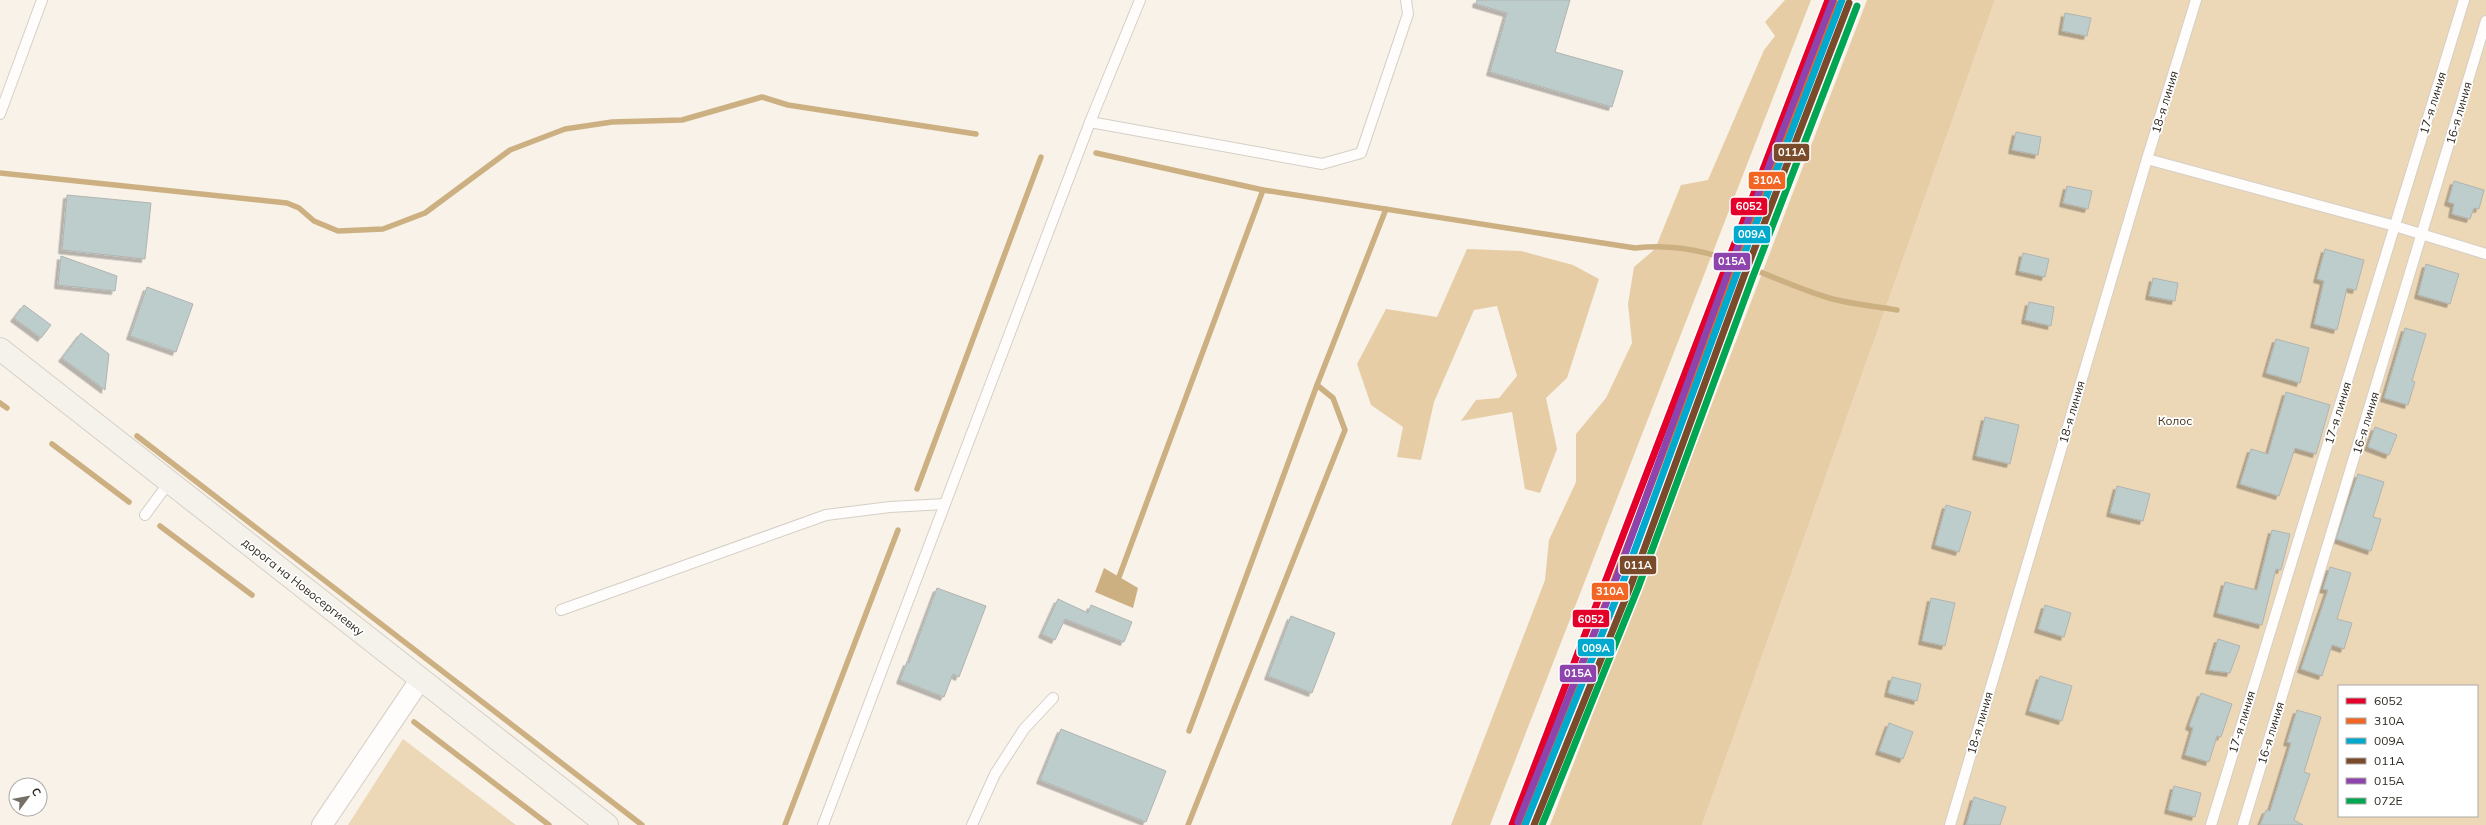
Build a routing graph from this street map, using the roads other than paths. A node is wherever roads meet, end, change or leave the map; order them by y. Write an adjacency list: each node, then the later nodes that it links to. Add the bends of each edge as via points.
1 (42, 0): 7 (lane)
2 (1140, 0): 8 (lane)
3 (1406, 0): 8 (lane, via 1408,14 1361,153 1322,164)
4 (2196, 0): 9 (lane, 18-я линия)
5 (2464, 0): 10 (lane, 17-я линия)
6 (2486, 21): 11 (lane, 16-я линия)
7 (0, 114)
8 (1090, 122): 15 (lane)
9 (2147, 159): 10 (lane); 24 (lane, 18-я линия)
10 (2395, 226): 11 (lane); 25 (lane, 17-я линия)
11 (2423, 235): 12 (lane); 26 (lane, 16-я линия)
12 (2486, 254)
13 (0, 349): 14 (street, дорога на Новосергиевку)
14 (170, 481): 16 (lane); 18 (street, дорога на Новосергиевку)
15 (945, 504): 17 (lane, via 890,507 826,515); 22 (lane)
16 (145, 515)
17 (561, 610)
18 (420, 680): 20 (street); 21 (street, дорога на Новосергиевку)
19 (1053, 698): 23 (lane, via 1024,729 999,767)
20 (322, 825)
21 (607, 825)
22 (823, 825)
23 (972, 825)
24 (1950, 825)
25 (2211, 825)
26 (2243, 825)

